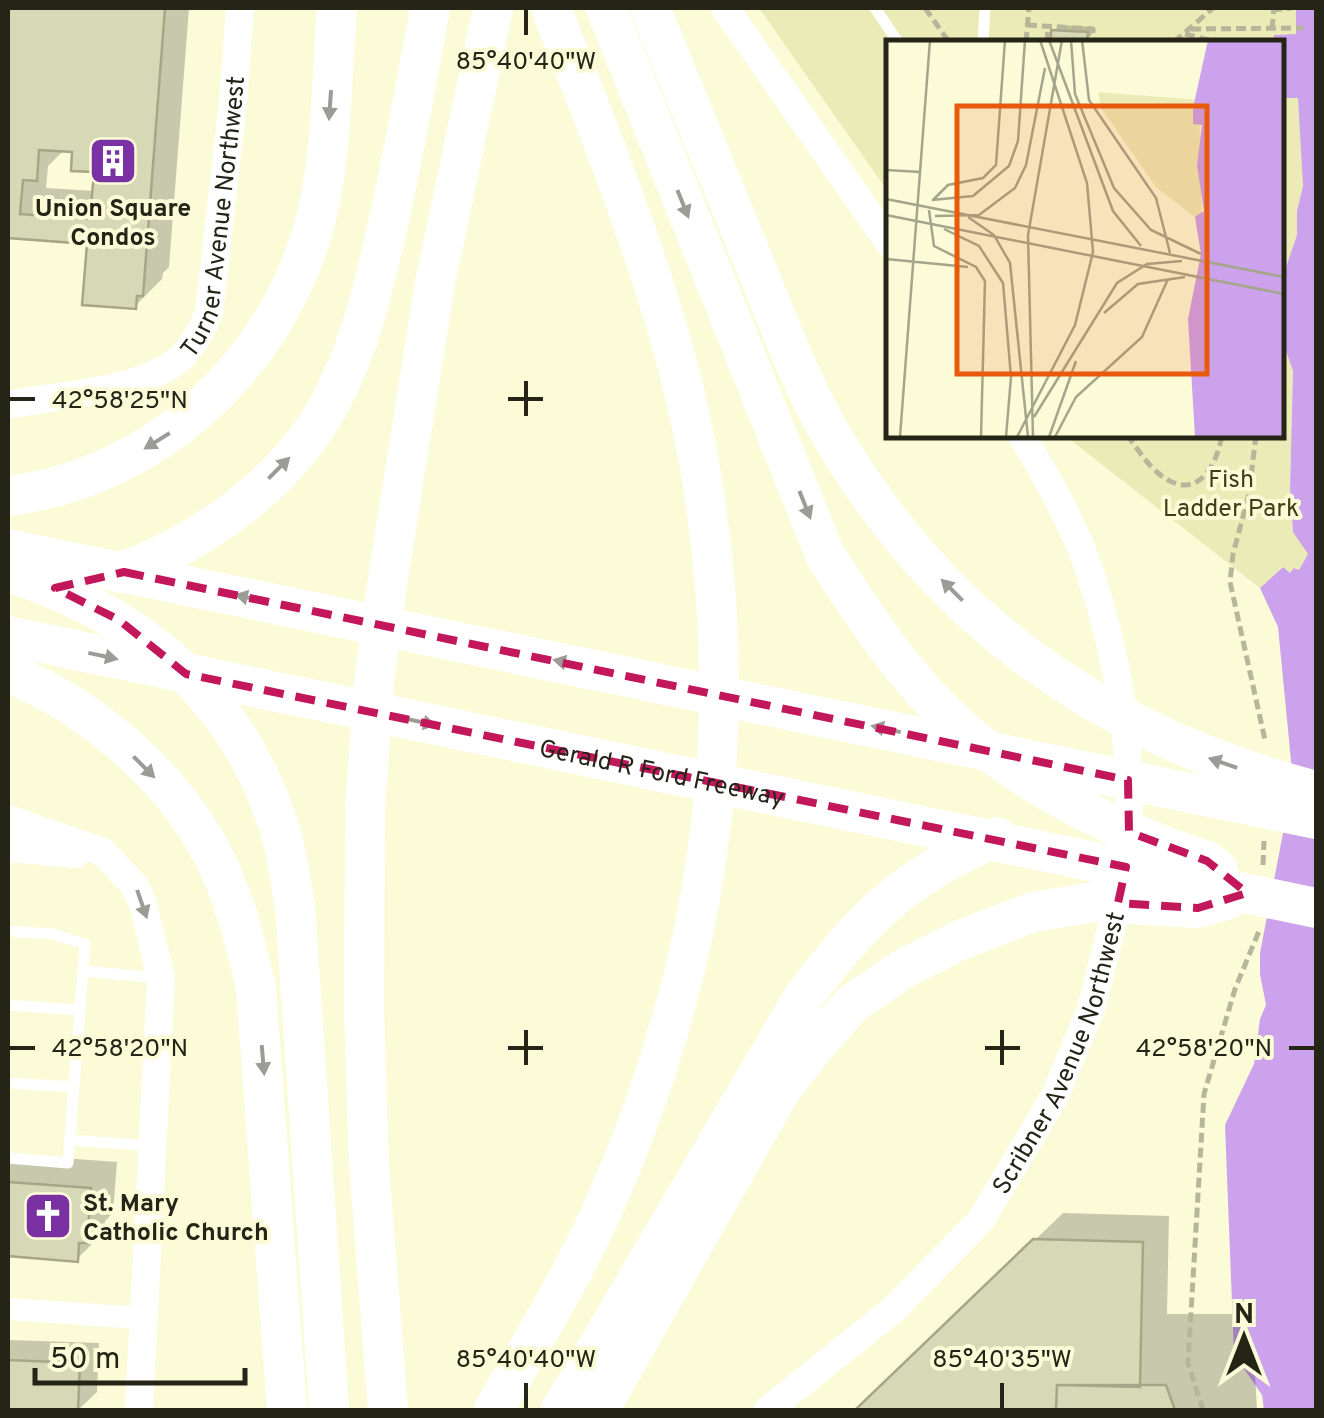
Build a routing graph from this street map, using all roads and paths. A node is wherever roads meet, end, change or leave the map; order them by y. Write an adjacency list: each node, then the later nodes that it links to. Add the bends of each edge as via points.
1 (240, 8): 30 (street, Turner Avenue Northwest, via 209,314 194,343 182,358 140,381)
2 (337, 8): 35 (highway, one-way to 35, via 315,223 293,286 257,347 216,396 150,446 88,475)
3 (430, 8): 38 (highway, one-way to 3, via 79,584 160,558 251,496 308,436 348,368 368,311)
4 (493, 8): 64 (highway, via 434,283 374,682 365,809 364,1010)
5 (551, 8): 68 (highway, via 687,406 719,623 718,770 702,895 669,1031 624,1159 582,1252)
6 (606, 8): 49 (highway, one-way to 49, via 825,555 878,636 956,724)
7 (650, 8): 42 (highway, one-way to 7, via 1154,736 1065,684 991,628 899,534 812,400)
8 (725, 8): 29 (street)
9 (875, 8): 21 (lane)
10 (925, 8): 22 (path)
11 (985, 8): 23 (lane)
12 (1029, 8): 16 (path)
13 (1212, 8): 20 (path)
14 (1292, 8): 15 (path)
15 (1273, 9): 18 (path)
16 (1027, 25): 17 (path); 24 (path)
17 (1048, 27): 25 (path); 26 (path, via 1094,30)
18 (1272, 28): 19 (path); 20 (path)
19 (1303, 28)
20 (1188, 32): 27 (path); 28 (path)
21 (897, 40)
22 (948, 40)
23 (982, 40)
24 (1026, 40)
25 (1047, 40)
26 (1093, 40)
27 (1177, 40)
28 (1210, 40)
29 (886, 239)
30 (8, 405)
31 (1024, 438): 70 (street, Scribner Avenue Northwest, via 1090,570 1128,749 1123,879 1092,1006 1055,1096 981,1220 894,1309)
32 (1129, 438): 33 (path, via 1154,470 1170,482 1190,484 1207,476)
33 (1221, 438)
34 (1256, 438): 41 (path, via 1230,582)
35 (8, 496)
36 (8, 549): 44 (highway, one-way to 36)
37 (8, 572): 67 (highway, via 90,604 144,637 198,685 260,778 281,832 295,906)
38 (8, 591)
39 (8, 636): 49 (highway, Gerald R Ford Freeway, one-way to 49)
40 (8, 673): 66 (highway, one-way to 66, via 80,710 118,740 196,826 221,872 256,990)
41 (1267, 754)
42 (1316, 791)
43 (8, 819): 48 (street, via 103,852)
44 (1316, 819)
45 (1265, 826): 50 (path)
46 (1316, 836): 69 (highway, via 1175,816 1081,816 970,848 896,893 849,937 804,996)
47 (8, 848): 48 (street)
48 (116, 865): 54 (street, one-way to 54, via 136,886)
49 (1203, 884): 50 (highway, Gerald R Ford Freeway); 69 (highway, via 1033,912 958,941 853,1004 780,1091 650,1317)
50 (1256, 897): 51 (highway, Gerald R Ford Freeway); 71 (path, via 1258,934 1204,1094 1188,1363)
51 (1316, 908)
52 (8, 931): 53 (lane, via 85,944)
53 (83, 971): 54 (lane); 56 (lane)
54 (161, 978): 60 (street)
55 (8, 1005): 56 (lane)
56 (80, 1010): 58 (lane)
57 (8, 1083): 58 (lane)
58 (74, 1087): 59 (lane)
59 (70, 1140): 60 (lane); 61 (lane, via 68,1163)
60 (152, 1146): 63 (street)
61 (8, 1158)
62 (8, 1309): 63 (street)
63 (141, 1318): 65 (street)
64 (389, 1399)
65 (138, 1410)
66 (287, 1410)
67 (329, 1410)
68 (494, 1410)
69 (574, 1410)
70 (768, 1410)
71 (1204, 1410)

